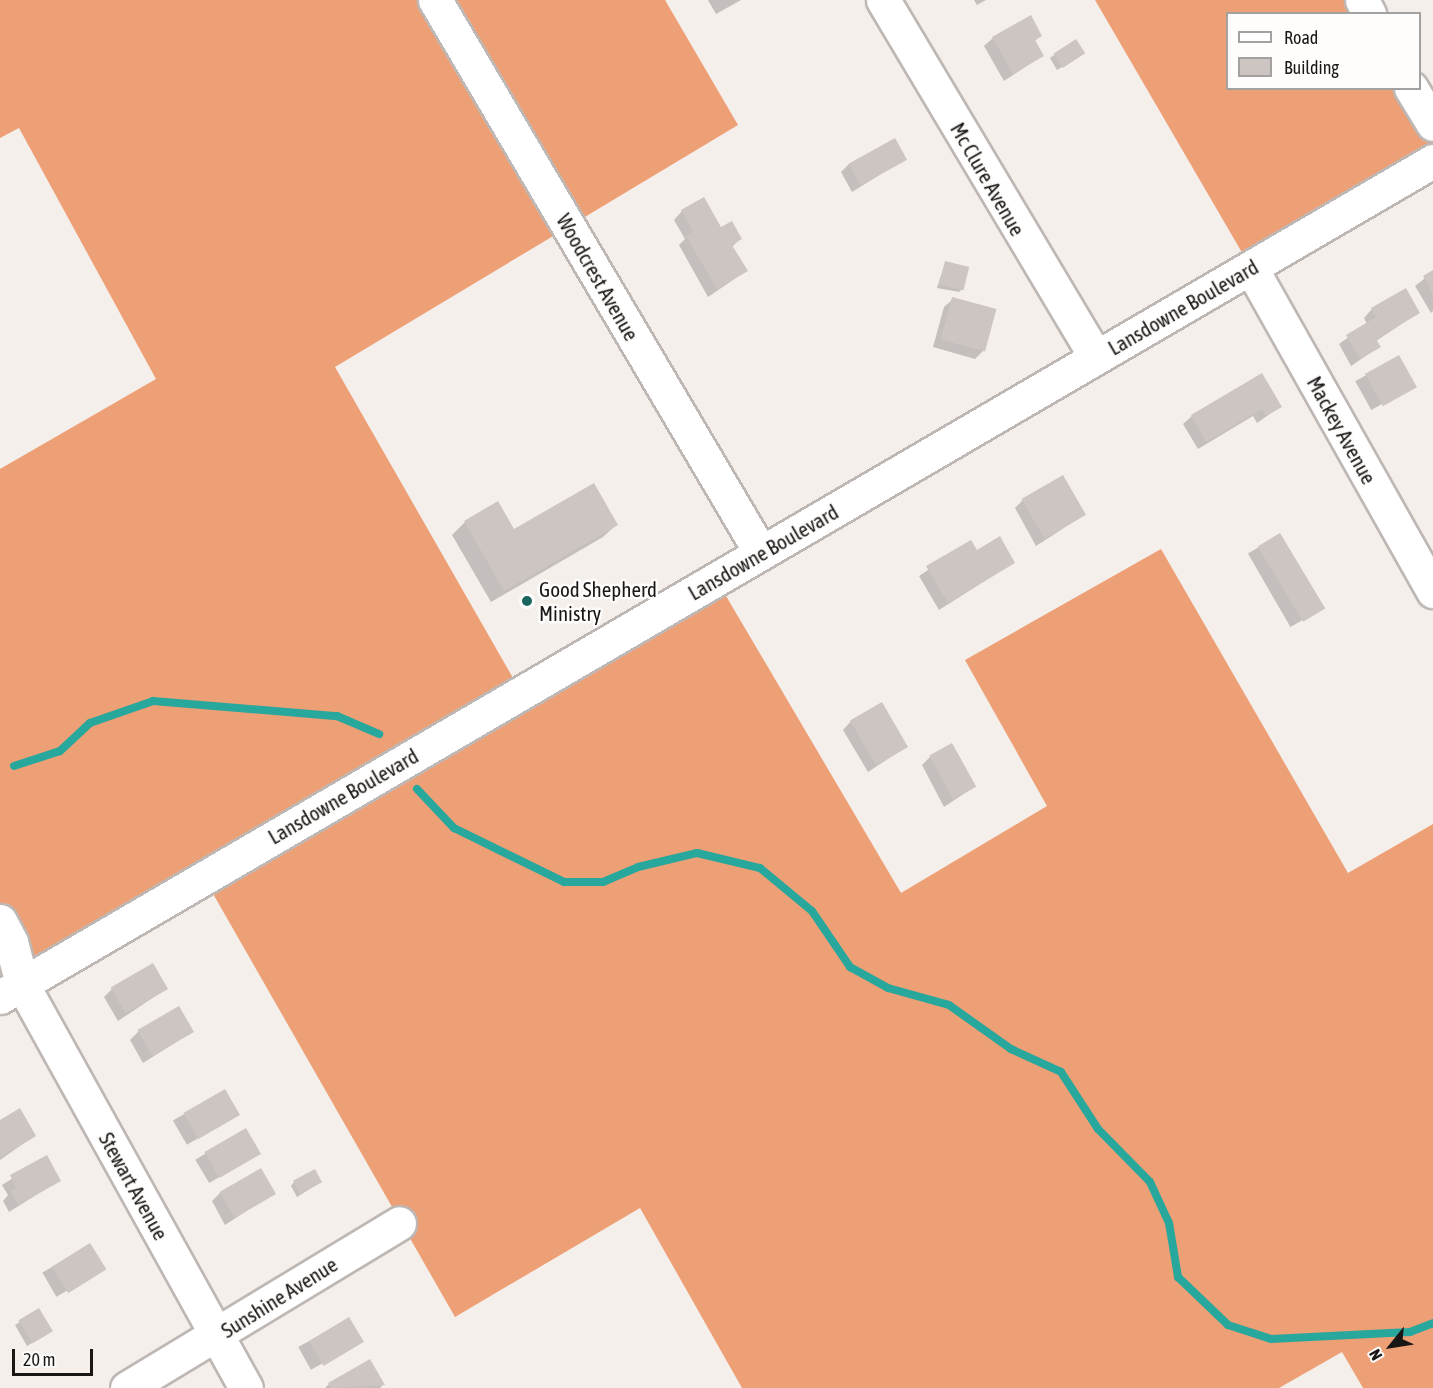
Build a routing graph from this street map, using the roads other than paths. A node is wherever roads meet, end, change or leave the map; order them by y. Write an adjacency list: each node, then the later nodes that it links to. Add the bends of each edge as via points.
1 (435, 0): 8 (street, Woodcrest Avenue)
2 (883, 0): 7 (street, Mc Clure Avenue)
3 (1413, 90): 4 (street)
4 (1433, 124)
5 (1433, 161): 6 (street, Lansdowne Boulevard)
6 (1251, 268): 7 (street, Lansdowne Boulevard); 9 (street, Mackey Avenue)
7 (1096, 357): 8 (street, Lansdowne Boulevard)
8 (761, 554): 11 (street, Lansdowne Boulevard)
9 (1433, 591)
10 (0, 921): 11 (street, Stewart Avenue, via 12,942)
11 (7, 986): 13 (street, Stewart Avenue)
12 (399, 1223): 13 (street, Sunshine Avenue)
13 (217, 1335): 14 (street, Sunshine Avenue); 15 (street, Stewart Avenue)
14 (127, 1388)
15 (246, 1388)

